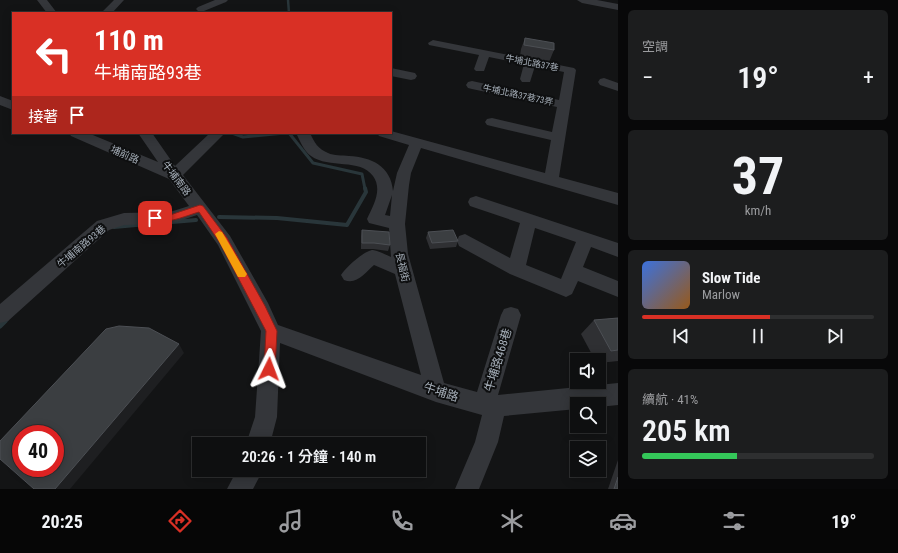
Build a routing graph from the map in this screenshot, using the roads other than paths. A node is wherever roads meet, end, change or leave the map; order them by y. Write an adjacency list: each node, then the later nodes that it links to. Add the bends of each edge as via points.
1 (42, 0): 7 (street)
2 (119, 0): 8 (street)
3 (223, 0): 6 (street)
4 (582, 0): 5 (street)
5 (618, 7)
6 (202, 9)
7 (51, 12)
8 (107, 12)
9 (432, 43): 10 (street, 牛埔北路37巷)
10 (463, 49): 11 (street, 牛埔北路37巷); 12 (street)
11 (485, 53): 13 (street, 牛埔北路37巷); 14 (street)
12 (458, 62)
13 (530, 62): 17 (street); 22 (street, 牛埔北路37巷, via 570,70)
14 (480, 69)
15 (392, 72): 16 (street)
16 (411, 76)
17 (526, 79)
18 (604, 82): 20 (street)
19 (472, 85): 22 (street, 牛埔北路37巷73弄)
20 (618, 87)
21 (0, 100): 23 (street)
22 (564, 105): 30 (street, 牛埔北路37巷)
23 (12, 106)
24 (492, 122): 30 (street)
25 (78, 134): 32 (street, 埔前路)
26 (146, 134): 32 (street, 牛埔南路)
27 (217, 134): 32 (street)
28 (304, 134): 38 (street, via 316,153 332,161 364,162 378,170 385,182 386,195 375,219)
29 (388, 134): 31 (street)
30 (559, 138): 33 (street, 牛埔北路37巷)
31 (417, 142): 33 (street); 38 (street, 長福街, via 401,185)
32 (174, 176): 36 (street, 牛埔南路)
33 (552, 180): 34 (street)
34 (618, 199)
35 (476, 202): 37 (street)
36 (200, 208): 47 (street, 牛埔南路93巷, via 170,218 124,220 103,225); 49 (street, 牛埔南路, via 224,241)
37 (529, 220): 39 (street); 43 (street)
38 (397, 224): 42 (street, 長福街)
39 (586, 240): 41 (street); 44 (street)
40 (465, 241): 43 (street)
41 (618, 250)
42 (403, 269): 45 (street, via 372,257); 50 (street, 長福街)
43 (516, 269): 44 (street, via 566,289)
44 (573, 270): 46 (street)
45 (350, 275)
46 (618, 288)
47 (1, 315)
48 (511, 315): 52 (street, 牛埔路468巷)
49 (271, 331): 50 (street, 牛埔路); 53 (street, 牛埔南路, via 266,417)
50 (436, 391): 52 (street, 牛埔路)
51 (618, 394): 52 (street, 牛埔路)
52 (490, 405): 56 (street, 牛埔路468巷, via 486,442)
53 (260, 437)
54 (246, 477): 55 (street)
55 (239, 489)
56 (467, 489)

